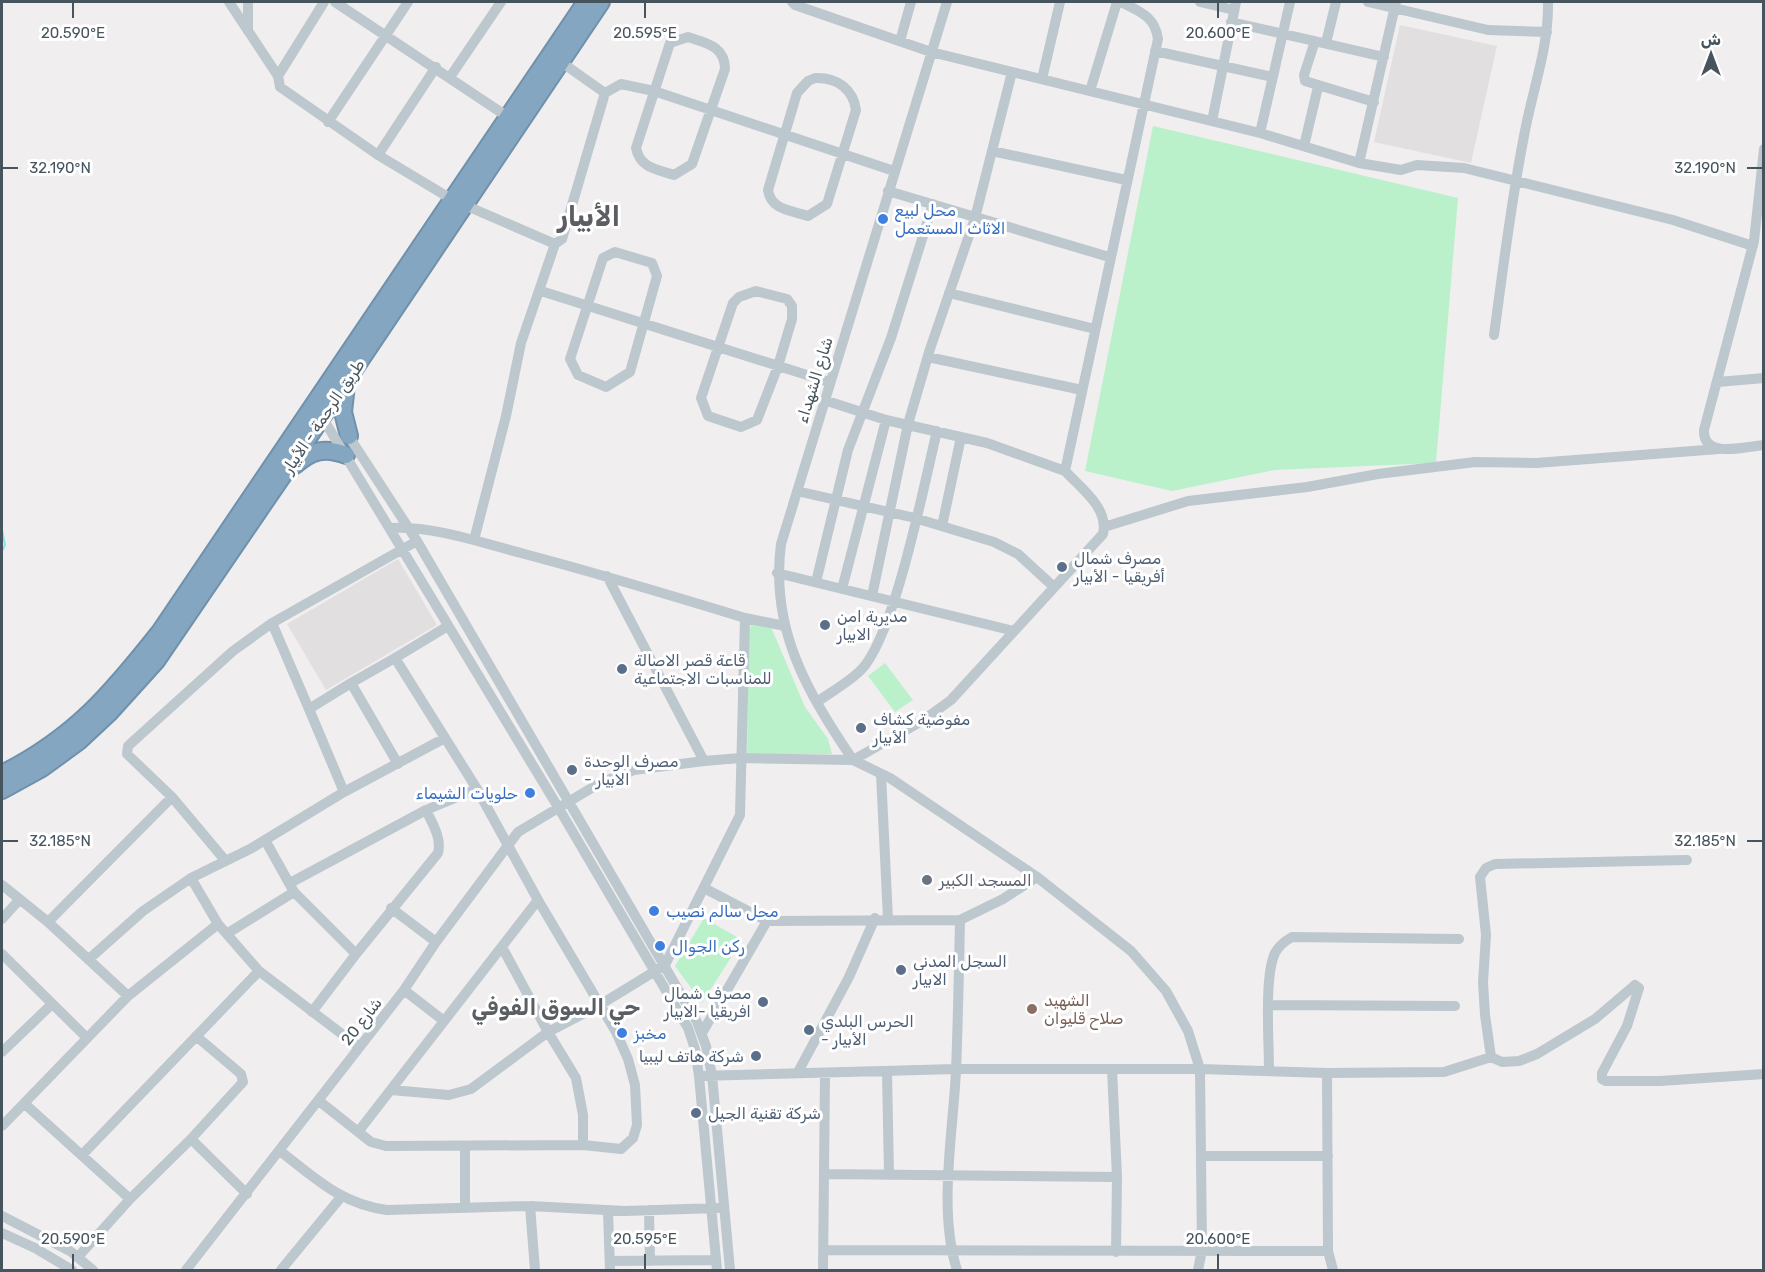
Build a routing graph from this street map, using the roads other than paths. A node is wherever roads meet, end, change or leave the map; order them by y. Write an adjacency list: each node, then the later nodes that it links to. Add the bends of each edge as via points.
1 (229, 2): 22 (street)
2 (248, 2): 22 (street)
3 (324, 2): 35 (street)
4 (335, 2): 25 (street)
5 (408, 2): 25 (street)
6 (501, 2): 36 (street)
7 (586, 2): 46 (highway, طريق الرجمة - الأبيار)
8 (601, 2): 31 (highway, طريق الرجمة - الأبيار)
9 (911, 2): 26 (street)
10 (947, 2): 29 (street, شارع الشهداء)
11 (1060, 2): 38 (street)
12 (1119, 2): 28 (street, via 1149,17 1156,28); 40 (street)
13 (1200, 2): 20 (street)
14 (1290, 2): 24 (street)
15 (1336, 2): 27 (street)
16 (1368, 2): 19 (street)
17 (1548, 2): 23 (street)
18 (791, 3): 26 (street)
19 (1396, 5): 23 (street, via 1488,30); 30 (street)
20 (1234, 6): 21 (street)
21 (1231, 22): 24 (street); 32 (street)
22 (248, 32): 35 (street)
23 (1547, 32): 59 (street)
24 (1283, 33): 27 (street); 37 (street)
25 (387, 34): 33 (street); 48 (street)
26 (900, 41): 29 (street)
27 (1320, 42): 30 (street); 39 (street, via 1304,75 1305,81)
28 (1155, 51): 32 (street); 44 (street)
29 (931, 52): 34 (street); 57 (street, شارع الشهداء)
30 (1384, 57): 43 (street)
31 (561, 62): 42 (street); 62 (highway, طريق الرجمة - الأبيار)
32 (1222, 66): 37 (street); 47 (street)
33 (436, 68): 36 (street); 55 (street)
34 (1012, 72): 38 (street); 53 (street)
35 (278, 76): 48 (street, via 280,87)
36 (450, 77): 46 (street)
37 (1273, 77): 49 (street)
38 (1042, 79): 40 (street)
39 (1318, 87): 43 (street); 51 (street)
40 (1090, 91): 44 (street)
41 (654, 92): 42 (street, via 621,84); 45 (street); 45 (street, via 670,43 688,37 715,46 725,61); 45 (street, via 636,148 638,158 643,165 674,176 692,164)
42 (605, 93): 65 (street, via 562,239)
43 (1374, 102): 56 (street)
44 (1142, 104): 47 (street); 58 (street)
45 (712, 111): 50 (street)
46 (508, 117): 62 (highway, طريق الرجمة - الأبيار)
47 (1212, 121): 49 (street)
48 (328, 122): 55 (street)
49 (1260, 133): 51 (street)
50 (784, 135): 54 (street); 54 (street, via 797,93 808,81 823,78 846,86 855,100 856,110); 54 (street, via 768,190 775,206 808,216 818,212 827,204)
51 (1304, 146): 56 (street)
52 (1764, 149): 61 (street)
53 (992, 151): 58 (street); 64 (street)
54 (843, 154): 57 (street)
55 (378, 155): 62 (street)
56 (1359, 164): 59 (street, via 1401,170 1417,165 1455,167)
57 (894, 171): 60 (street, شارع الشهداء)
58 (1126, 180): 67 (street)
59 (1516, 182): 66 (street, via 1673,220); 73 (street)
60 (888, 191): 63 (street); 79 (street, شارع الشهداء)
61 (1761, 201): 66 (street)
62 (459, 203): 65 (street); 77 (highway, طريق الرجمة - الأبيار); 83 (highway, طريق الرجمة - الأبيار)
63 (933, 204): 64 (street); 84 (street, via 891,338)
64 (975, 218): 67 (street); 69 (street)
65 (555, 244): 68 (street)
66 (1753, 246): 80 (street)
67 (1109, 257): 72 (street)
68 (541, 291): 70 (street); 104 (street, via 521,343)
69 (949, 293): 72 (street); 75 (street)
70 (589, 306): 71 (street); 71 (street, via 603,258 608,254 615,252 652,263 657,276); 71 (street, via 570,359 578,375 599,386 614,384 630,372)
71 (646, 324): 74 (street)
72 (1095, 329): 81 (street)
73 (1494, 335)
74 (719, 347): 76 (street); 76 (street, via 739,297 756,291 787,299 793,312); 76 (street, via 702,398 703,408 708,416 741,427 757,420)
75 (928, 357): 81 (street); 86 (street)
76 (778, 366): 79 (street)
77 (350, 376): 83 (highway, طريق الرجمة - الأبيار); 88 (highway, via 342,412)
78 (1764, 378): 80 (street)
79 (829, 382): 82 (street, شارع الشهداء)
80 (1718, 382): 91 (street, via 1704,440 1708,446)
81 (1082, 390): 93 (street)
82 (824, 400): 84 (street); 95 (street, شارع الشهداء)
83 (322, 404): 88 (street); 92 (street); 94 (highway, طريق الرجمة - الأبيار); 128 (highway, طريق الرجمة - الأبيار, via 123,678 82,722 40,753)
84 (861, 413): 85 (street); 96 (street)
85 (886, 420): 86 (street); 97 (street)
86 (908, 424): 87 (street); 98 (street)
87 (937, 431): 89 (street); 99 (street)
88 (349, 436): 101 (street)
89 (960, 437): 93 (street); 100 (street)
90 (1764, 445): 91 (street)
91 (1719, 449): 102 (street, via 1536,464 1475,462 1410,470 1188,501)
92 (346, 455): 94 (highway, via 327,449 312,452); 103 (street)
93 (1065, 471): 102 (street, via 1097,506)
94 (283, 475): 131 (highway, طريق الرجمة - الأبيار, via 156,661 128,694 63,754)
95 (797, 491): 96 (street); 107 (street, شارع الشهداء, via 780,544)
96 (835, 500): 97 (street); 109 (street)
97 (862, 507): 98 (street); 111 (street)
98 (890, 512): 99 (street); 112 (street)
99 (915, 518): 100 (street); 113 (street)
100 (942, 526): 110 (street, via 1018,554)
101 (408, 527): 103 (street); 104 (street); 105 (street)
102 (1104, 527): 110 (street, via 1103,534)
103 (391, 528): 106 (street)
104 (474, 540): 108 (street)
105 (417, 541): 106 (street); 134 (street)
106 (404, 550): 115 (street); 116 (street)
107 (777, 573): 109 (street); 117 (street, شارع الشهداء, via 778,600)
108 (607, 576): 114 (street); 126 (street)
109 (816, 582): 111 (street)
110 (1054, 587): 118 (street)
111 (842, 589): 112 (street)
112 (872, 596): 113 (street)
113 (893, 602): 118 (street); 121 (street, via 879,642 862,669)
114 (745, 618): 117 (street); 124 (street)
115 (272, 623): 122 (street); 133 (street, via 233,651 128,746 127,754)
116 (448, 626): 119 (street); 135 (street)
117 (785, 626): 121 (street, شارع الشهداء, via 790,650)
118 (1014, 631): 125 (street, via 951,700)
119 (395, 658): 120 (street); 123 (street)
120 (351, 683): 122 (street); 127 (street)
121 (817, 702): 125 (street, شارع الشهداء)
122 (309, 709): 132 (street)
123 (445, 738): 127 (street); 130 (street)
124 (740, 758): 125 (street, شارع 20); 126 (street, شارع 20); 145 (street, via 740,815)
125 (854, 760): 129 (street)
126 (704, 761): 134 (street, شارع 20, via 634,770)
127 (399, 764): 132 (street)
128 (2, 774)
129 (881, 774): 141 (street); 151 (street)
130 (477, 789): 136 (street); 138 (street)
131 (2, 790)
132 (344, 792): 137 (street)
133 (172, 797): 139 (street); 154 (street)
134 (568, 801): 135 (street, شارع 20); 163 (street)
135 (558, 807): 138 (street, شارع 20, via 528,824); 163 (street)
136 (426, 810): 144 (street); 148 (street, via 437,834 438,853)
137 (265, 840): 139 (street); 144 (street)
138 (508, 843): 147 (street); 158 (street, شارع 20)
139 (224, 859): 142 (street)
140 (1687, 860): 179 (street, via 1495,864 1486,868 1480,877 1486,935 1483,982)
141 (1037, 877): 152 (street, via 1003,900); 182 (street, via 1131,951 1149,970 1177,1008)
142 (191, 878): 155 (street); 162 (street, via 143,911)
143 (2, 885): 146 (street)
144 (292, 887): 156 (street); 161 (street)
145 (704, 888): 153 (street); 163 (street)
146 (19, 900): 150 (street); 154 (street)
147 (538, 900): 159 (street); 169 (street)
148 (391, 908): 158 (street); 161 (street)
149 (875, 918): 151 (street); 153 (street); 184 (street, via 849,977)
150 (2, 919)
151 (888, 919): 152 (street)
152 (960, 920): 180 (street)
153 (767, 921): 174 (street)
154 (48, 922): 162 (street)
155 (218, 924): 156 (street); 166 (street)
156 (228, 933): 164 (street)
157 (1460, 939): 168 (street, via 1292,938 1284,941 1275,953 1270,969)
158 (436, 942): 165 (street, شارع 20)
159 (502, 947): 172 (street); 173 (street)
160 (2, 954): 167 (street)
161 (356, 954): 171 (street)
162 (89, 959): 166 (street)
163 (660, 968): 169 (street); 174 (street); 189 (street, via 695,1049)
164 (259, 971): 171 (street); 175 (street)
165 (404, 990): 172 (street); 177 (street, شارع 20)
166 (128, 996): 176 (street)
167 (52, 1004): 176 (street); 178 (street)
168 (1270, 1005): 170 (street); 183 (street)
169 (598, 1006): 173 (street); 197 (street, via 628,1059 635,1085 637,1125 633,1138 621,1149)
170 (1455, 1006)
171 (312, 1012): 177 (street)
172 (444, 1021): 191 (street)
173 (548, 1032): 191 (street, via 471,1089 449,1095); 197 (street, via 576,1078 583,1115)
174 (702, 1033): 190 (street)
175 (196, 1036): 196 (street, via 244,1077); 200 (street)
176 (87, 1038): 193 (street)
177 (359, 1047): 192 (street, شارع 20)
178 (2, 1052)
179 (1491, 1058): 186 (street, via 1444,1072); 187 (street, via 1518,1061 1537,1054 1595,1019 1638,985 1627,1026 1602,1079 1660,1081)
180 (956, 1069): 181 (street); 185 (street); 205 (street)
181 (1112, 1069): 182 (street); 206 (street)
182 (1200, 1069): 183 (street); 201 (street)
183 (1269, 1070): 186 (street)
184 (798, 1072): 188 (street); 190 (street)
185 (887, 1072): 188 (street); 204 (street)
186 (1327, 1073): 202 (street)
187 (1764, 1074)
188 (825, 1075): 203 (street)
189 (699, 1076): 190 (street); 213 (street)
190 (712, 1076): 211 (street)
191 (391, 1090): 195 (street)
192 (319, 1101): 195 (street); 199 (street, شارع 20)
193 (26, 1104): 194 (street); 200 (street)
194 (2, 1126)
195 (358, 1132): 198 (street, via 379,1145)
196 (191, 1139): 207 (street); 209 (street)
197 (582, 1144): 198 (street)
198 (465, 1147): 212 (street)
199 (280, 1151): 207 (street, شارع 20); 208 (street)
200 (82, 1155): 209 (street)
201 (1202, 1156): 202 (street); 219 (street)
202 (1328, 1156): 221 (street)
203 (824, 1174): 204 (street); 218 (street)
204 (889, 1175): 205 (street)
205 (949, 1176): 206 (street); 220 (street)
206 (1117, 1177): 222 (street)
207 (247, 1194): 229 (street, شارع 20)
208 (340, 1197): 212 (street, via 364,1207 387,1210); 230 (street)
209 (130, 1199): 223 (street)
210 (530, 1206): 212 (street); 215 (street); 231 (street)
211 (726, 1207): 213 (street); 232 (street)
212 (465, 1208)
213 (711, 1209): 214 (street); 225 (street)
214 (649, 1210): 215 (street); 224 (street)
215 (608, 1211): 226 (street)
216 (2, 1216): 223 (street)
217 (2, 1233): 227 (street)
218 (823, 1250): 220 (street); 233 (street)
219 (1202, 1250): 221 (street); 222 (street); 235 (street)
220 (951, 1251): 222 (street); 234 (street)
221 (1328, 1251): 236 (street)
222 (1116, 1252)
223 (78, 1257): 228 (street)
224 (650, 1261): 225 (street); 226 (street)
225 (717, 1265)
226 (610, 1266)
227 (72, 1270)
228 (93, 1270)
229 (186, 1270)
230 (281, 1270)
231 (535, 1270)
232 (730, 1270)
233 (823, 1270)
234 (957, 1270)
235 (1198, 1270)
236 (1333, 1270)

